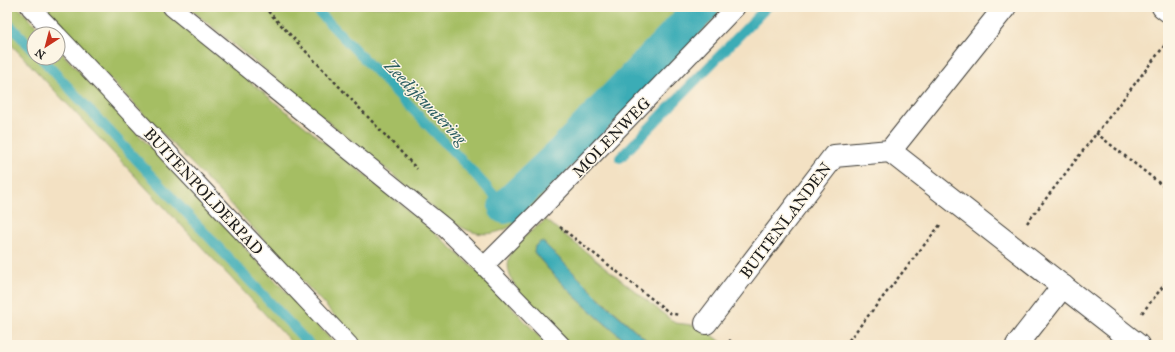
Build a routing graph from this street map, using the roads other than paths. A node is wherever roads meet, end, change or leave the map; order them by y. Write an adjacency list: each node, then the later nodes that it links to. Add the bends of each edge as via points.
1 (30, 7): 7 (lane)
2 (172, 7): 10 (lane, via 444,227)
3 (736, 7): 10 (lane, MOLENWEG)
4 (1005, 7): 9 (street)
5 (1163, 7): 6 (street)
6 (1168, 11)
7 (48, 26)
8 (66, 44): 14 (lane, BUITENPOLDERPAD)
9 (890, 151): 11 (street); 12 (street, BUITENLANDEN, via 834,156)
10 (484, 266): 15 (lane)
11 (1063, 286): 13 (street); 16 (street)
12 (706, 323)
13 (1132, 340)
14 (349, 345)
15 (561, 345)
16 (1017, 345)

